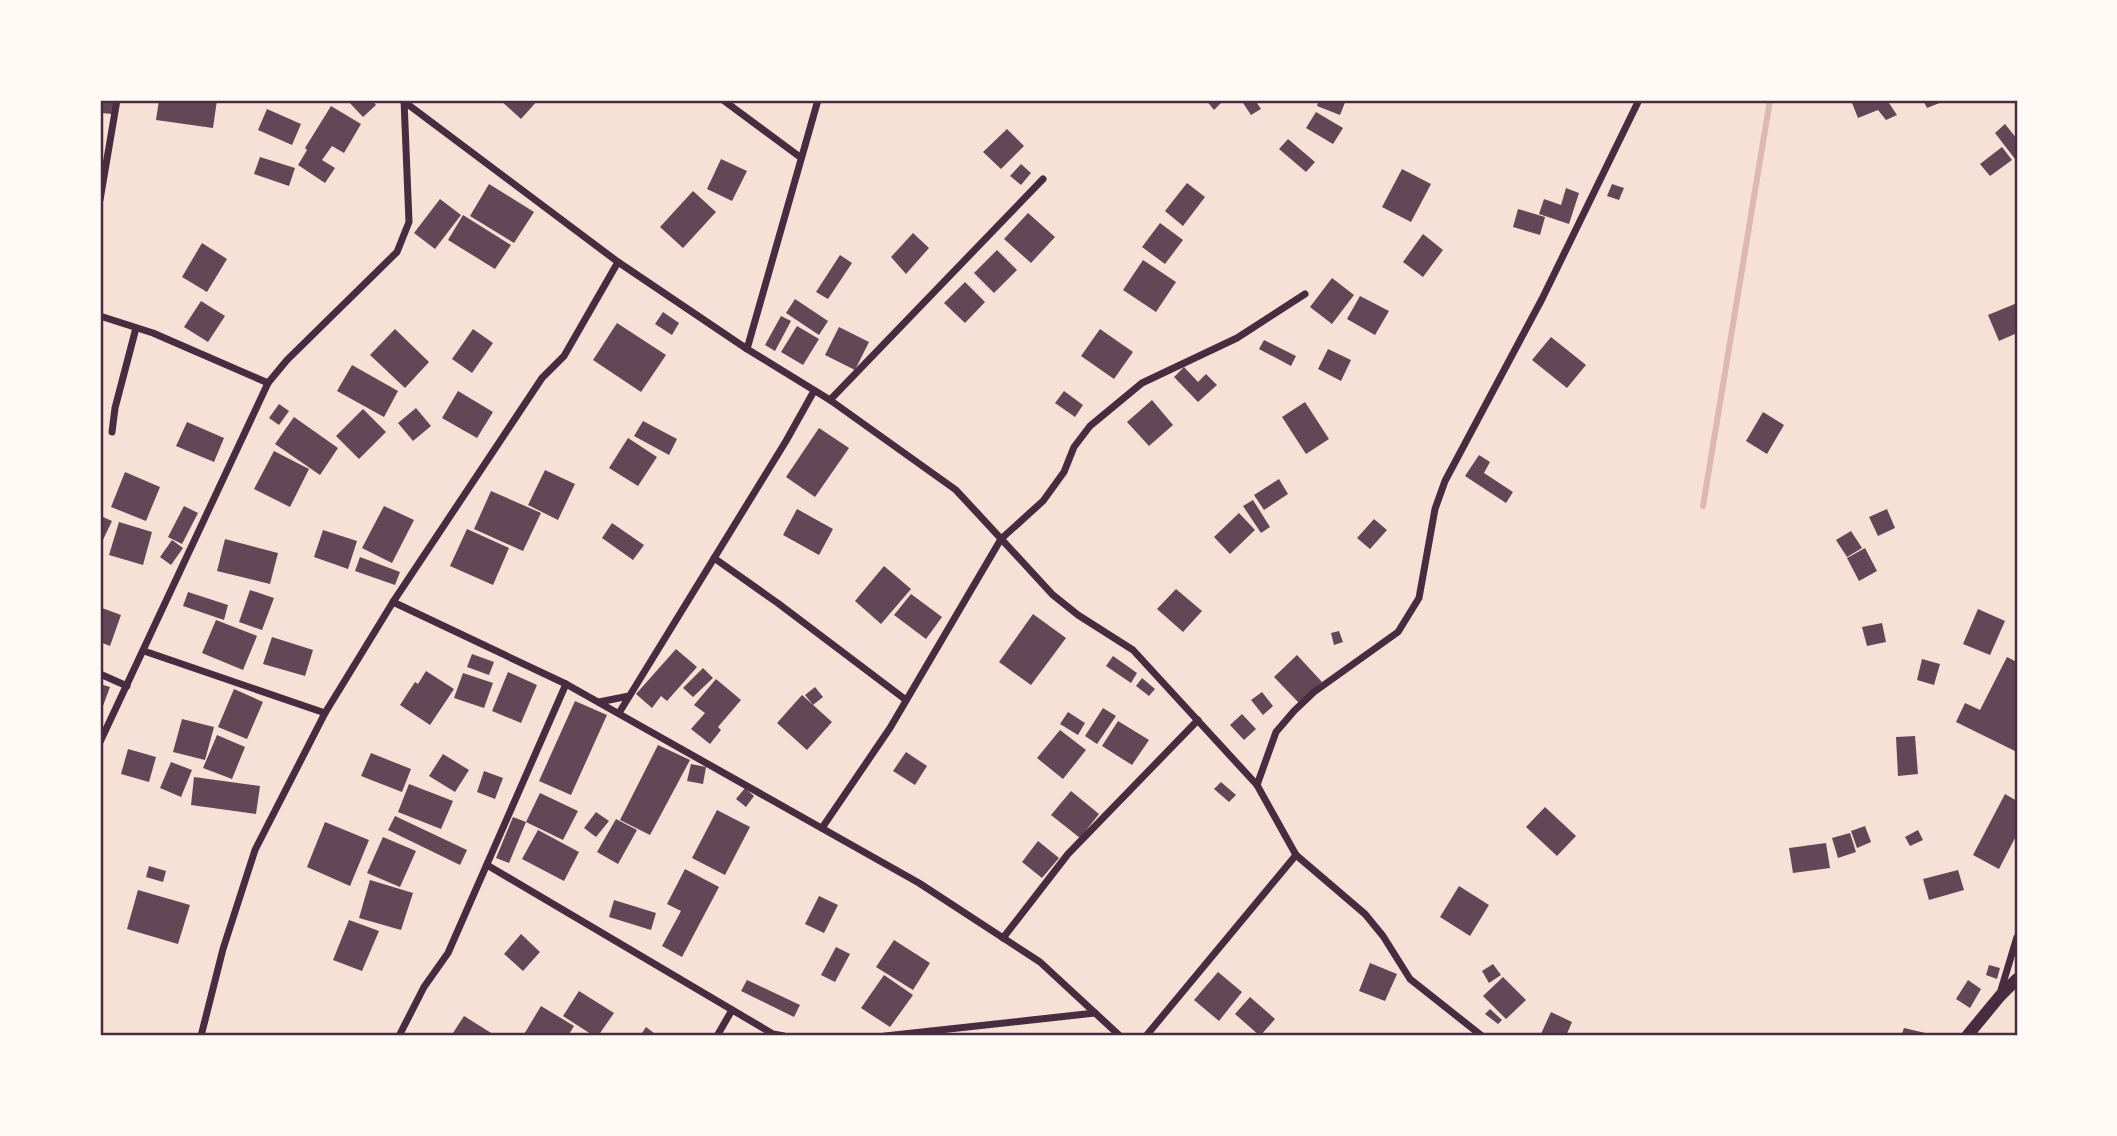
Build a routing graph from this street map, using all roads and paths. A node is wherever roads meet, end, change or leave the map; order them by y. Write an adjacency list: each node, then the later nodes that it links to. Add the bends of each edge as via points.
1 (117, 100): 8 (street)
2 (403, 100): 9 (street); 14 (street, via 409,222 397,252)
3 (723, 100): 6 (street)
4 (818, 100): 6 (street)
5 (1639, 100): 32 (street, via 1542,299 1445,481 1435,509 1419,598 1398,632 1294,711 1276,732)
6 (800, 157): 13 (street)
7 (1043, 179): 16 (street)
8 (100, 200)
9 (618, 262): 13 (street); 20 (street, via 564,356 542,379)
10 (1305, 294): 18 (street, via 1237,338 1142,383 1090,426 1043,500)
11 (100, 316): 12 (street)
12 (136, 328): 14 (street); 17 (street)
13 (747, 349): 15 (street)
14 (268, 383): 21 (street)
15 (814, 391): 16 (street); 19 (street)
16 (830, 400): 18 (street, via 956,490)
17 (112, 432)
18 (1001, 539): 26 (street); 30 (street, via 1052,595 1133,650)
19 (714, 558): 25 (street); 26 (street)
20 (393, 603): 23 (street); 28 (street)
21 (144, 651): 24 (street); 28 (street)
22 (100, 674): 24 (street)
23 (566, 684): 27 (street); 35 (street)
24 (127, 686): 31 (street)
25 (629, 696): 27 (street); 29 (street)
26 (906, 700): 33 (street)
27 (599, 702): 29 (street)
28 (325, 713): 42 (street, via 255,850)
29 (619, 713): 33 (street)
30 (1198, 720): 32 (street); 37 (street, via 1068,854)
31 (100, 743)
32 (1257, 785): 34 (street)
33 (822, 828): 37 (street)
34 (1296, 855): 48 (street); 49 (street, via 1366,914 1410,979)
35 (487, 865): 40 (street); 43 (street, via 448,953)
36 (2017, 937): 39 (street)
37 (1003, 938): 41 (street, via 1040,962)
38 (2017, 979): 39 (street)
39 (2000, 996): 50 (street)
40 (732, 1010): 44 (street); 45 (street)
41 (1095, 1013): 46 (street); 47 (street)
42 (201, 1036)
43 (399, 1036)
44 (717, 1036)
45 (784, 1036)
46 (885, 1036)
47 (1120, 1036)
48 (1146, 1036)
49 (1482, 1036)
50 (1967, 1036)

